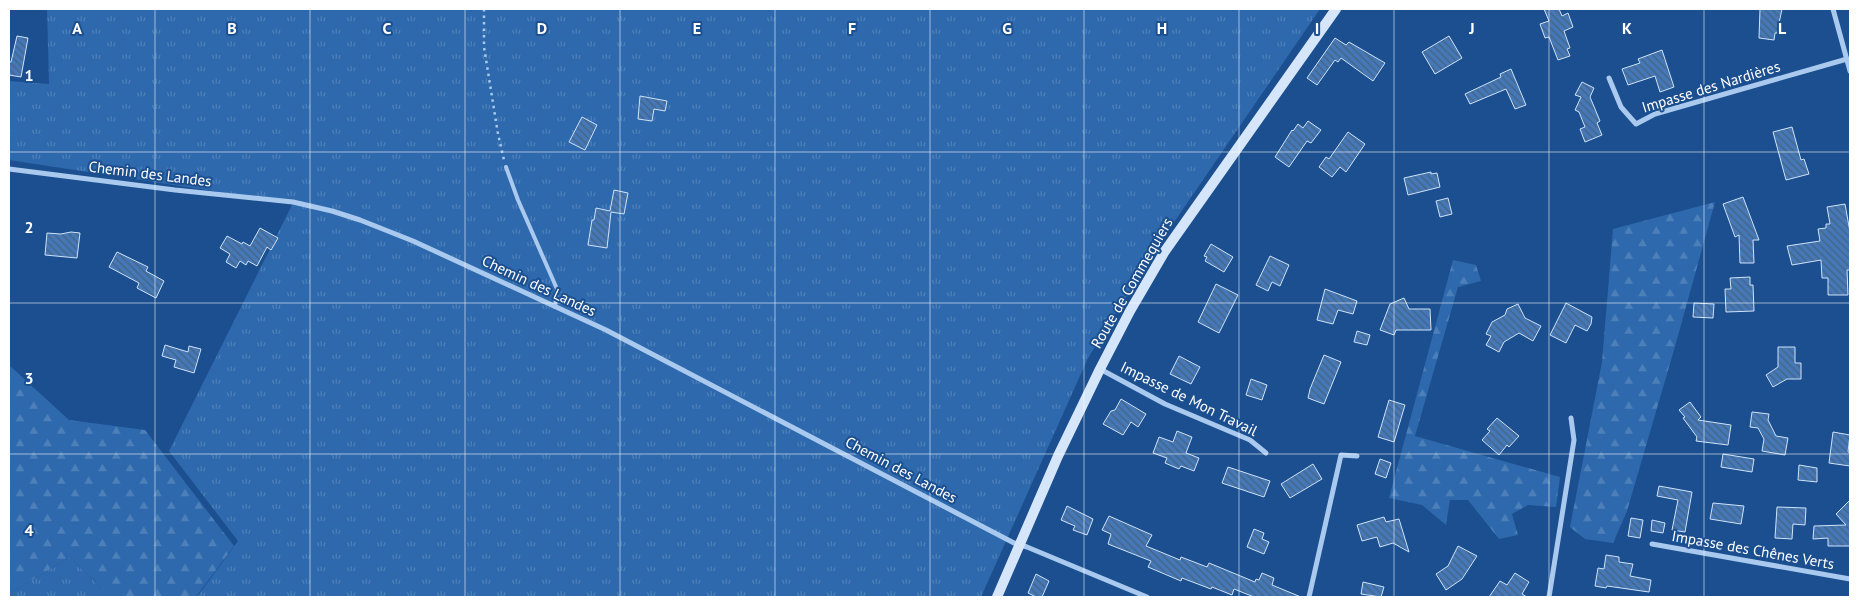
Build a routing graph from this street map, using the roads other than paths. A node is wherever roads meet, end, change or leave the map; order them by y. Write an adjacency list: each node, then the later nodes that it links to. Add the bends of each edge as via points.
1 (1336, 9): 9 (street, Route de Commequiers, via 1164,251)
2 (1833, 9): 3 (street)
3 (1847, 59): 4 (street); 5 (street, Impasse des Nardières, via 1655,114 1636,124 1620,107)
4 (1850, 71)
5 (1609, 78)
6 (506, 167): 8 (lane, via 557,289)
7 (9, 169): 8 (street, Chemin des Landes, via 284,201 332,211 413,241)
8 (555, 307): 14 (street, Chemin des Landes)
9 (1100, 369): 11 (street, Impasse de Mon Travail, via 1165,404 1250,440); 14 (street, Route de Commequiers)
10 (1571, 418): 19 (street, via 1574,440)
11 (1266, 453)
12 (1356, 456): 18 (street, via 1342,455)
13 (1652, 544): 15 (street, Impasse des Chênes Verts)
14 (1020, 546): 16 (street, Route de Commequiers); 17 (street, Chemin des Landes, via 1027,546)
15 (1850, 579)
16 (998, 597)
17 (1147, 597)
18 (1309, 597)
19 (1549, 597)

